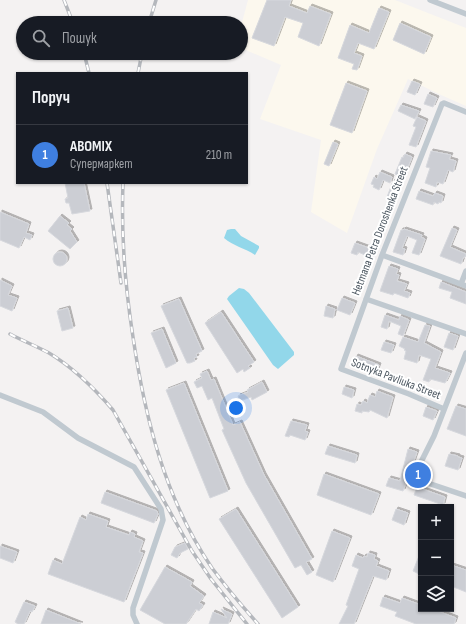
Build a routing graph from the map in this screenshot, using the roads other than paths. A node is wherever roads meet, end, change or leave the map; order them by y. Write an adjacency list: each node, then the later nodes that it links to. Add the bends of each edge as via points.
1 (430, 0): 2 (street)
2 (466, 14)
3 (466, 112): 4 (street, Hetmana Petra Doroshenka Street, via 442,104)
4 (382, 255): 6 (street); 7 (street, Hetmana Petra Doroshenka Street)
5 (466, 271): 6 (street)
6 (464, 285)
7 (366, 299): 8 (street); 10 (street, Hetmana Petra Doroshenka Street)
8 (466, 334)
9 (466, 353): 12 (street)
10 (341, 369): 12 (street, Sotnyka Pavliuka Street)
11 (0, 395): 14 (street, via 43,412 78,438 134,467 161,509 163,520 133,608)
12 (444, 409): 13 (street, via 413,478)
13 (466, 496)
14 (137, 624)

